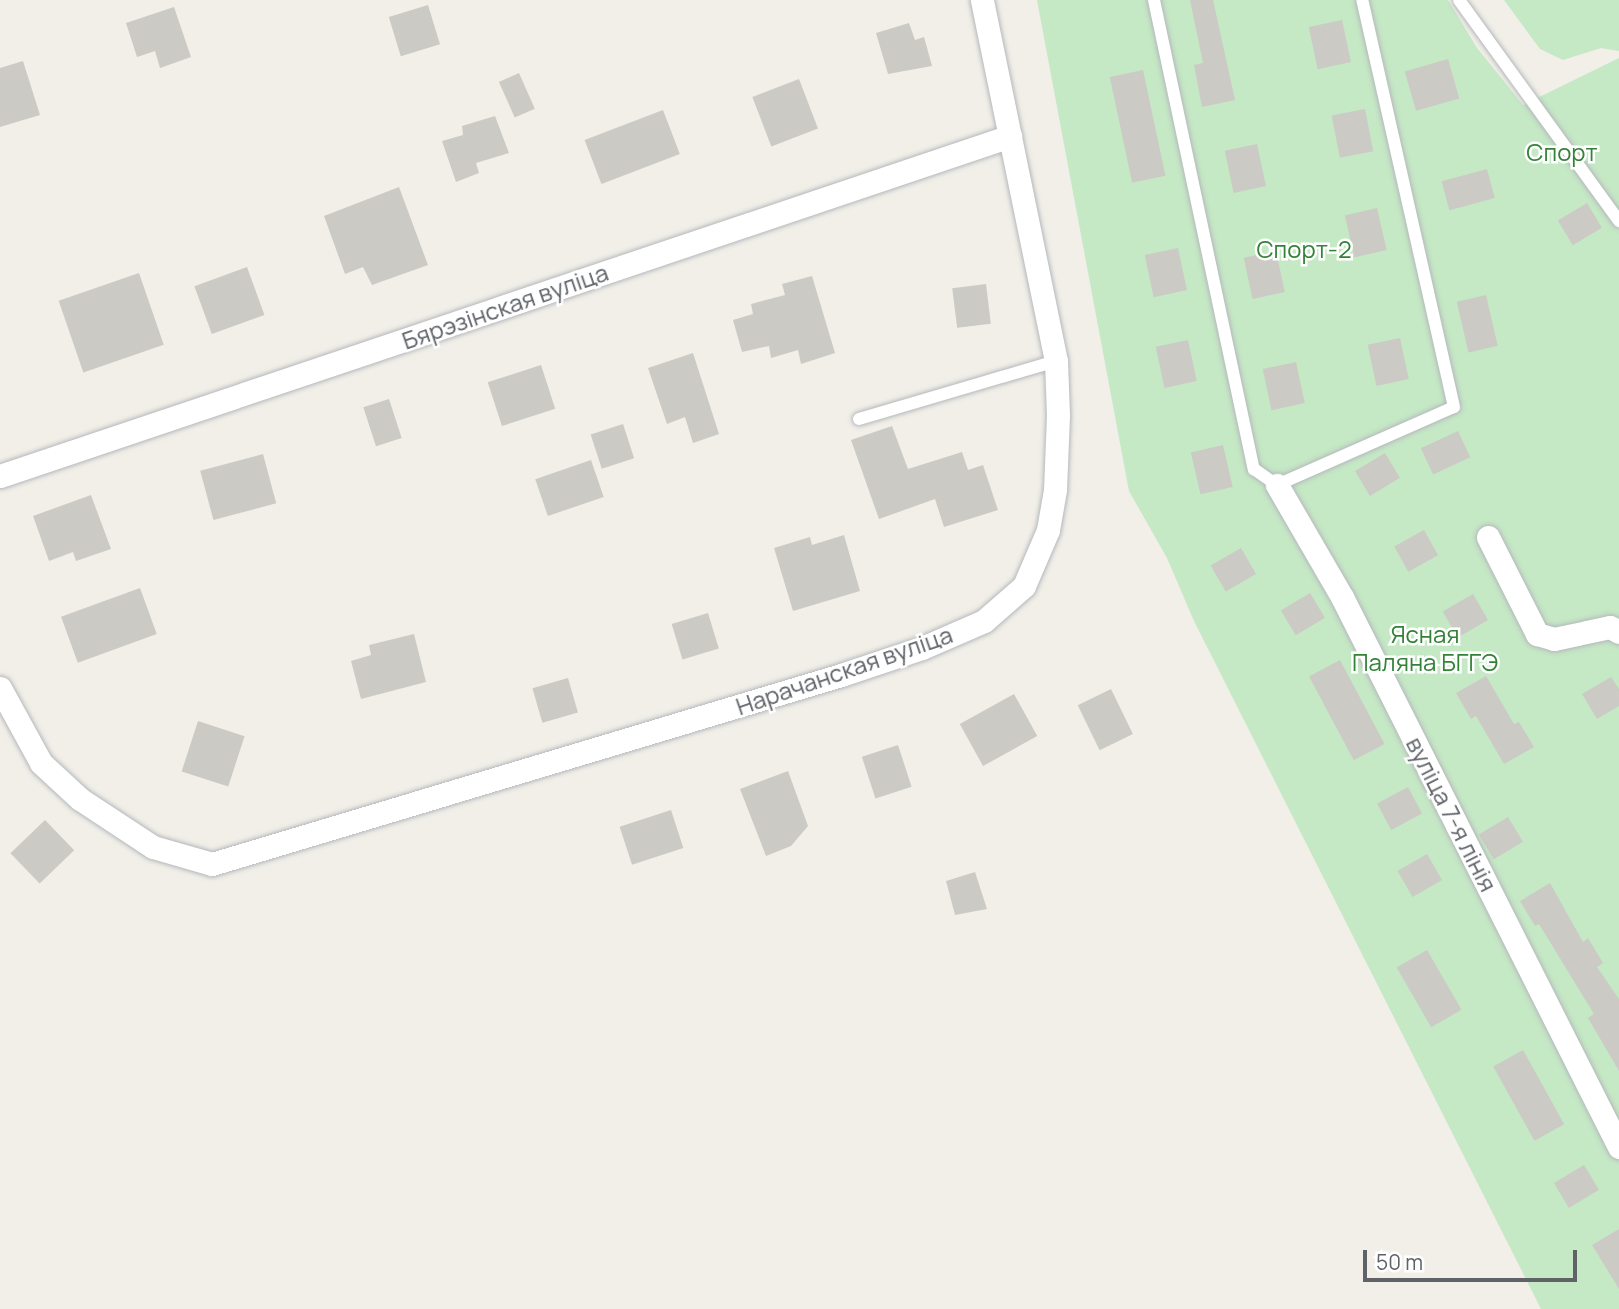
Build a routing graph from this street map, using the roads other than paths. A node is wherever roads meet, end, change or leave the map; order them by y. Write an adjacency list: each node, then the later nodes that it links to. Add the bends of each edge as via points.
1 (982, 0): 5 (street, Нарачанская вуліца)
2 (1154, 0): 10 (lane, via 1254,469)
3 (1362, 0): 10 (lane, via 1454,407)
4 (1459, 0): 6 (lane)
5 (1010, 136): 7 (street, Нарачанская вуліца); 9 (street, Бярэзінская вуліца)
6 (1619, 221)
7 (1056, 361): 8 (lane); 13 (street, Нарачанская вуліца, via 1055,490 1048,530 1024,586 984,621 922,648 830,678 212,864 153,846 80,799 41,763)
8 (859, 419)
9 (0, 476)
10 (1278, 485): 14 (street, вуліца 7-я лінія, via 1342,597)
11 (1488, 537): 12 (street, via 1537,634 1555,639 1610,627)
12 (1619, 632)
13 (0, 688)
14 (1619, 1147)

